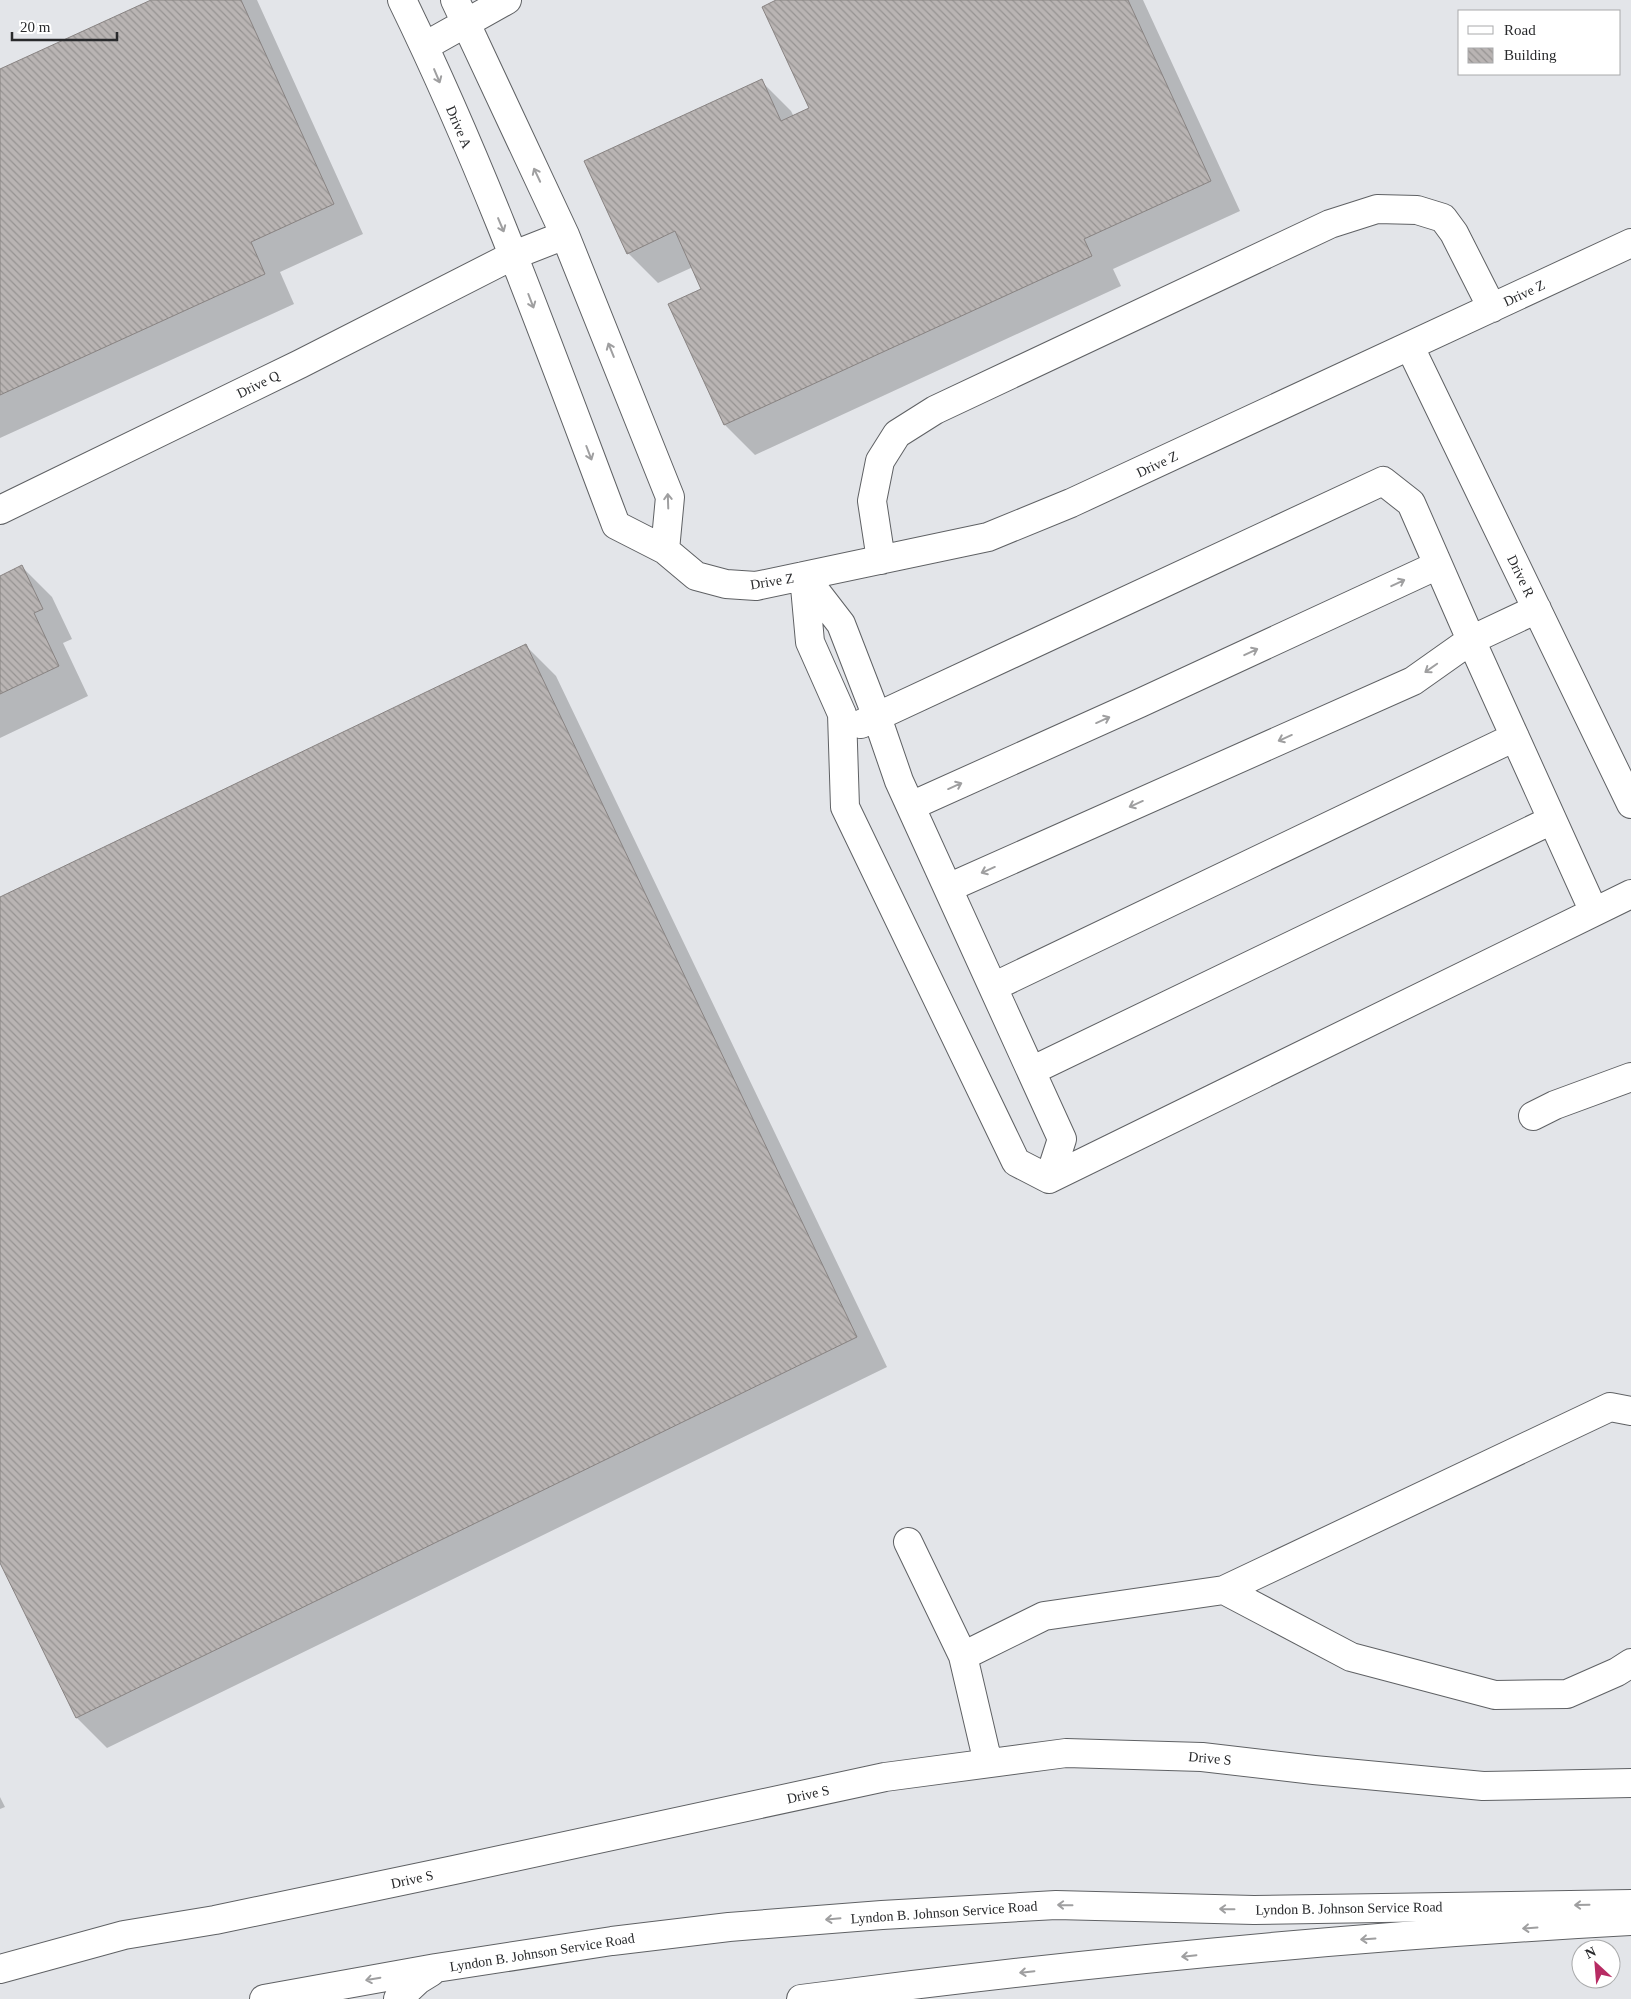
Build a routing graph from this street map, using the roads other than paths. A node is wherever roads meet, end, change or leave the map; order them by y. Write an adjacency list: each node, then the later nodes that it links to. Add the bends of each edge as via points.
1 (402, 0): 4 (main road, Drive A)
2 (508, 0): 3 (main road)
3 (460, 12): 4 (main road); 5 (main road, one-way to 3)
4 (424, 46): 7 (main road, Drive A, one-way to 7)
5 (565, 235): 7 (main road, Drive Q); 11 (main road, one-way to 5, via 670,497)
6 (1631, 243): 8 (main road, Drive Z)
7 (514, 255): 10 (main road, Drive Q, via 300,364); 11 (main road, Drive Z, one-way to 11, via 616,525)
8 (1492, 308): 9 (main road, Drive Z); 12 (main road, via 1443,218 1416,210 1377,208 1330,224 935,410 897,434 880,461 872,501)
9 (1410, 347): 12 (main road, Drive Z, via 1016,526 988,537); 15 (main road, Drive R)
10 (0, 510)
11 (666, 550): 14 (main road, Drive Z, via 696,576 726,584 756,586)
12 (881, 560): 14 (main road, Drive Z)
13 (1438, 565): 16 (main road); 17 (main road, via 1411,503 1383,481); 21 (main road, one-way to 13)
14 (804, 576): 17 (main road, via 841,624); 18 (main road, via 810,642 842,714)
15 (1537, 609): 16 (main road); 20 (main road, Drive R)
16 (1471, 640): 19 (main road); 23 (main road, one-way to 23, via 1413,681)
17 (877, 717): 18 (main road); 21 (main road)
18 (844, 732): 30 (main road, via 845,807 1016,1162)
19 (1515, 737): 22 (main road); 26 (main road)
20 (1631, 804)
21 (911, 806): 23 (main road)
22 (1552, 820): 25 (main road); 27 (main road)
23 (948, 888): 26 (main road)
24 (1631, 894): 25 (main road)
25 (1594, 912): 30 (main road)
26 (993, 987): 27 (main road)
27 (1032, 1071): 30 (main road, via 1062,1139)
28 (1631, 1077): 29 (main road)
29 (1533, 1116)
30 (1049, 1179)
31 (1631, 1411): 33 (main road, via 1610,1407)
32 (908, 1542): 34 (main road)
33 (1224, 1590): 34 (main road, via 1044,1616); 35 (main road, via 1351,1656 1495,1695 1567,1694)
34 (963, 1656): 36 (main road)
35 (1631, 1663)
36 (988, 1763): 37 (main road, Drive S, via 1066,1752 1202,1756 1483,1786); 41 (main road, Drive S, via 885,1777 215,1920 124,1935)
37 (1631, 1783)
38 (1631, 1904): 40 (main road, Lyndon B. Johnson Service Road, one-way to 40, via 1254,1910 1056,1905 729,1927)
39 (1631, 1921): 44 (main road, one-way to 44, via 1354,1940 978,1977)
40 (436, 1968): 42 (main road, Lyndon B. Johnson Service Road, one-way to 42); 43 (main road)
41 (0, 1970)
42 (264, 1999)
43 (398, 1999)
44 (801, 1999)

